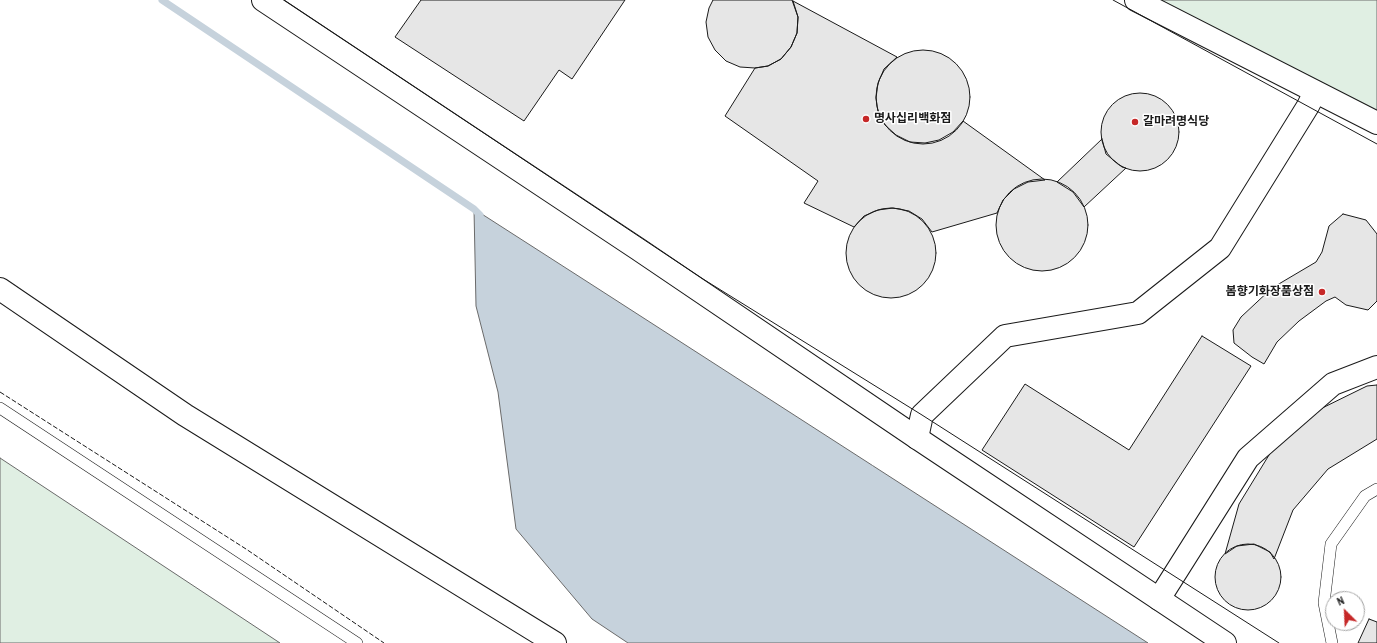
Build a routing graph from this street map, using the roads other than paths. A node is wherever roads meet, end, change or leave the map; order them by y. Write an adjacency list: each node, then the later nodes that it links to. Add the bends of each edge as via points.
1 (263, 0): 8 (street)
2 (1136, 0): 3 (street)
3 (1315, 92): 4 (street); 8 (street, via 1220,248 1138,313 1005,336 922,415)
4 (1377, 124)
5 (0, 289): 12 (street, via 185,415)
6 (1377, 367): 10 (street, via 1333,384 1248,458)
7 (0, 408): 11 (lane)
8 (917, 438): 10 (street)
9 (1377, 489): 14 (lane, via 1365,496 1331,544 1324,603)
10 (1159, 599): 13 (street)
11 (357, 643)
12 (555, 643)
13 (1225, 643)
14 (1332, 643)

